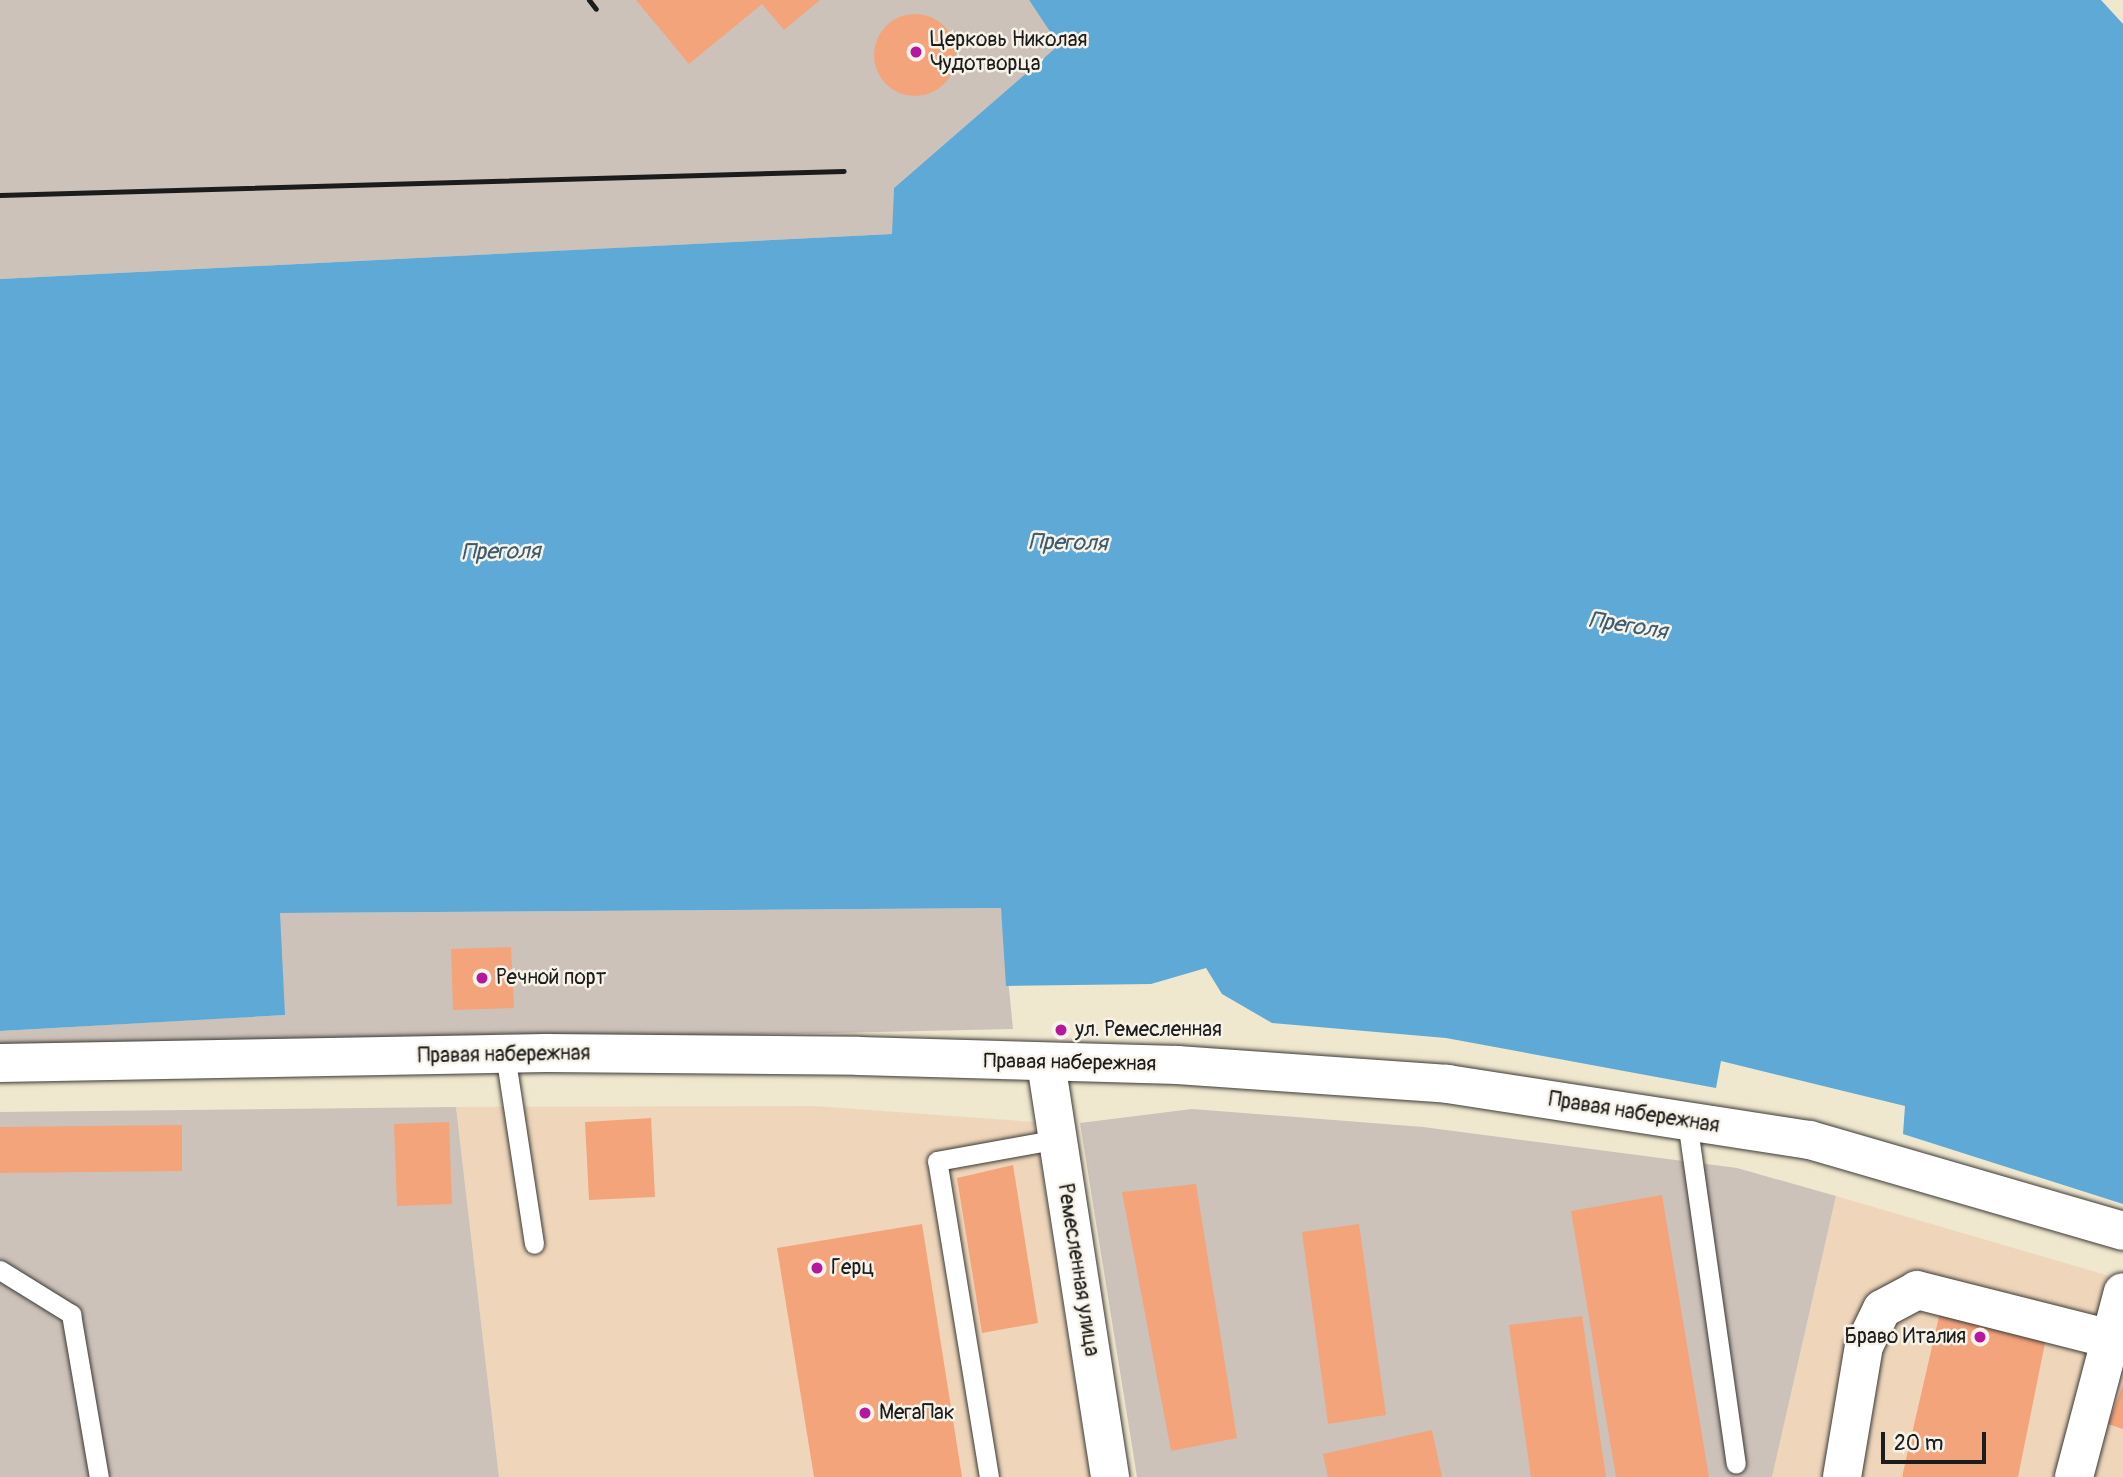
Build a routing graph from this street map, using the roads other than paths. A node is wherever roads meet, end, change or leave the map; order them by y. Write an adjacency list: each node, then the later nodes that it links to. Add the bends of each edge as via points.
1 (505, 1054): 2 (main road, Правая набережная); 3 (main road, Правая набережная); 7 (lane)
2 (0, 1063)
3 (1046, 1063): 4 (main road, Правая набережная, via 1178,1065 1447,1084); 5 (main road, Ремесленная улица)
4 (1687, 1121): 6 (main road, Правая набережная, via 1810,1140); 11 (lane)
5 (1058, 1139): 13 (lane, via 937,1161); 14 (main road, Ремесленная улица)
6 (2123, 1231)
7 (534, 1244)
8 (0, 1270): 12 (lane, via 71,1314)
9 (2123, 1292): 10 (main road)
10 (2110, 1339): 15 (main road, via 1917,1290 1882,1309 1864,1346); 16 (main road)
11 (1736, 1464)
12 (99, 1477)
13 (989, 1477)
14 (1110, 1477)
15 (1842, 1477)
16 (2074, 1477)

